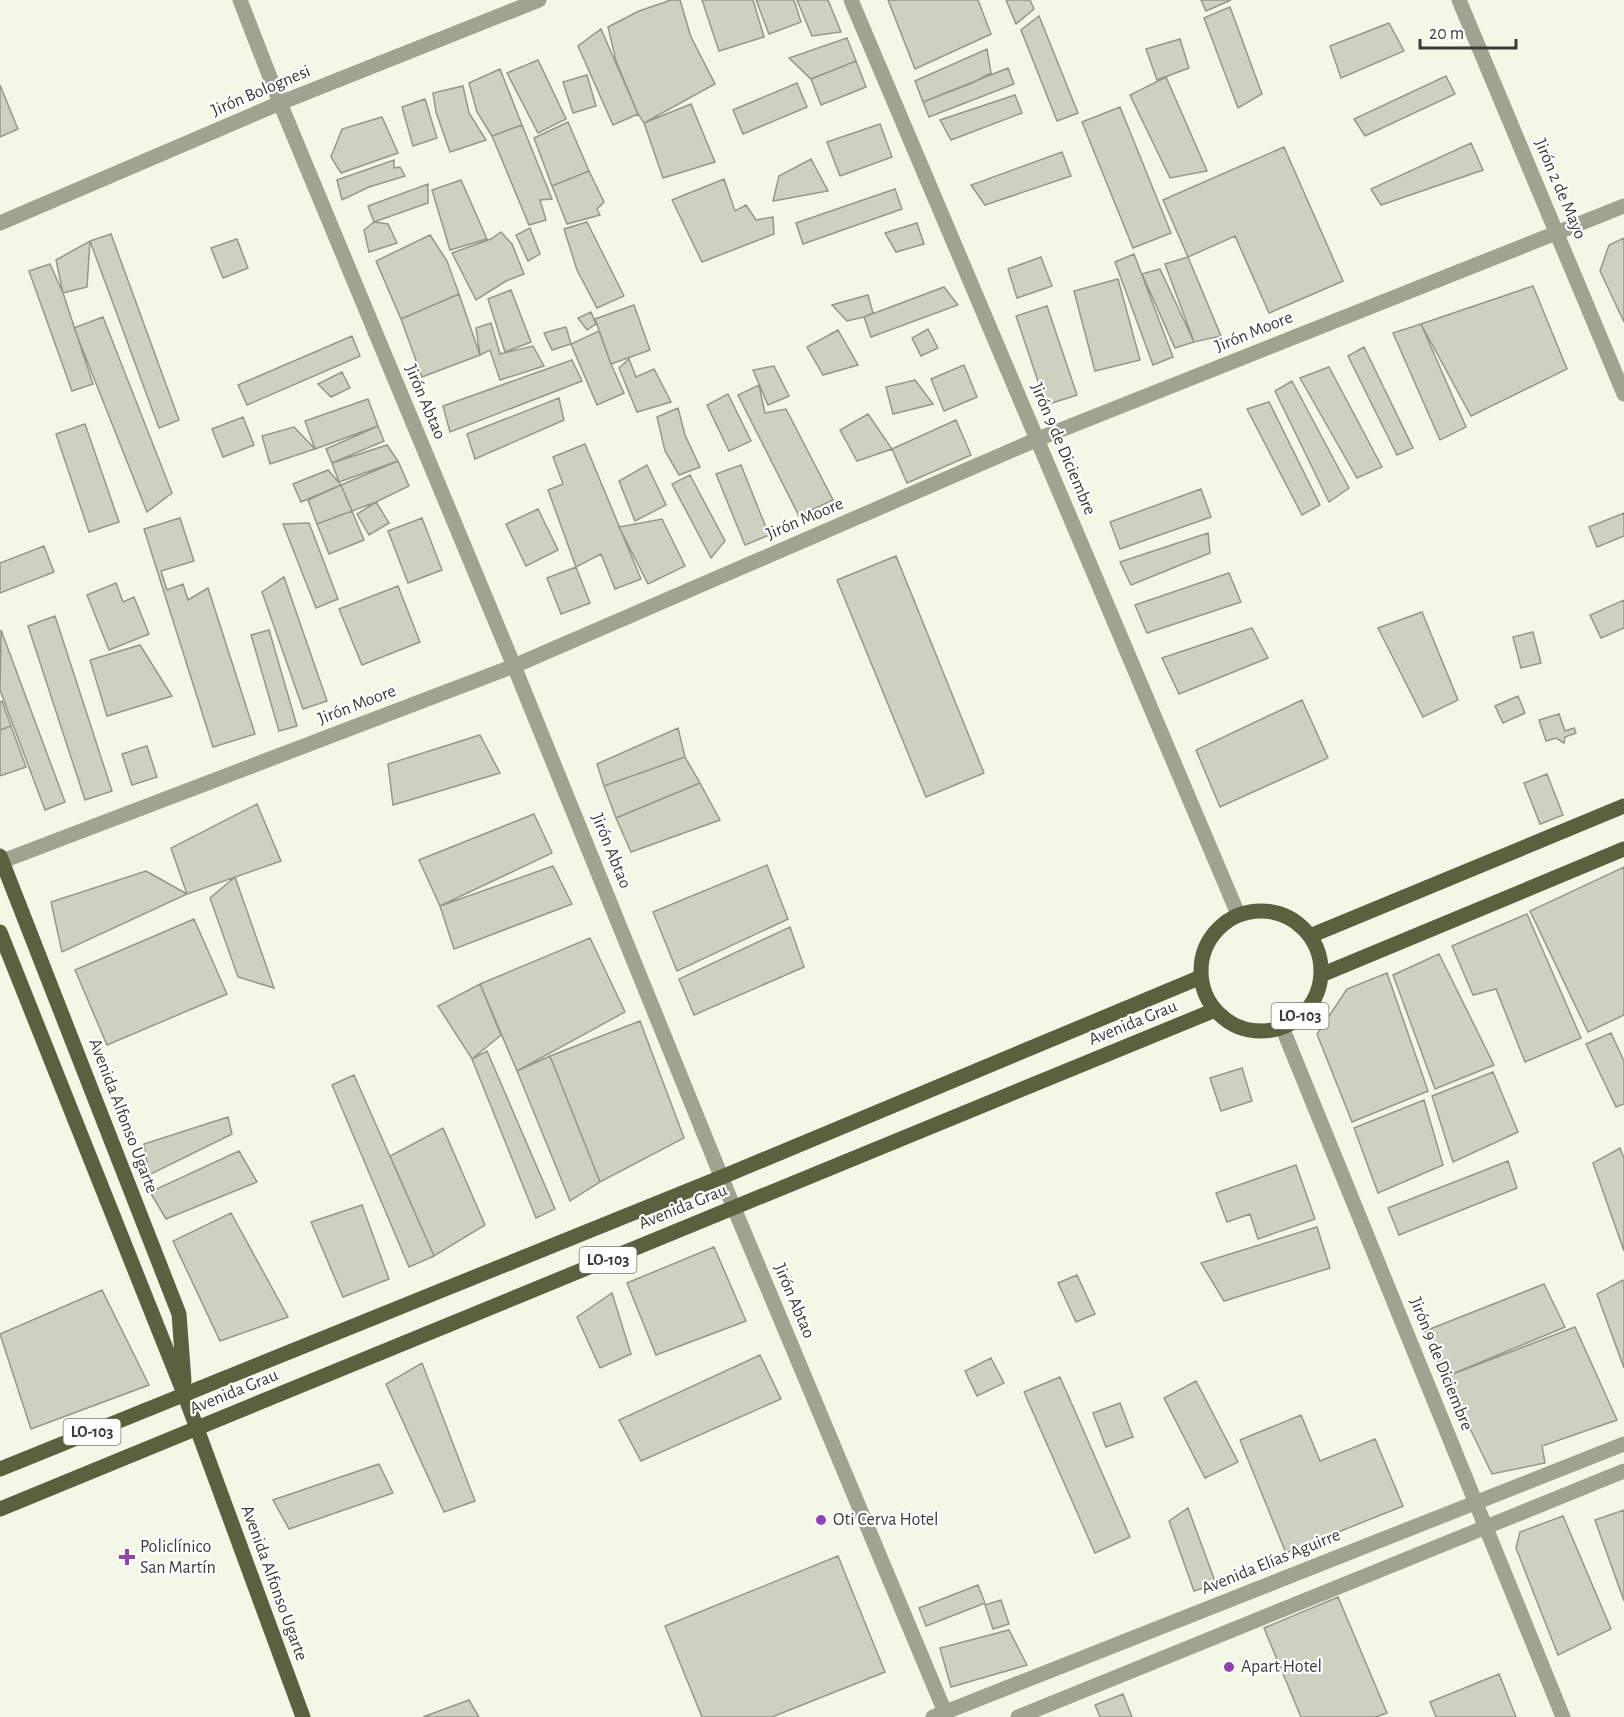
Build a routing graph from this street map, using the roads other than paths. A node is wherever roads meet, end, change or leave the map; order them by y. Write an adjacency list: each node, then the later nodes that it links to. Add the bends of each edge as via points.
1 (240, 0): 5 (street, Jirón Abtao)
2 (539, 0): 5 (street, Jirón Bolognesi)
3 (851, 0): 10 (street, Jirón 9 de Diciembre)
4 (1460, 0): 8 (street, Jirón 2 de Mayo)
5 (280, 103): 7 (street, Jirón Bolognesi); 11 (street, Jirón Abtao)
6 (1624, 206): 8 (street, Jirón Moore)
7 (0, 223)
8 (1557, 231): 9 (street, Jirón 2 de Mayo); 10 (street, Jirón Moore)
9 (1624, 394)
10 (1038, 440): 11 (street, Jirón Moore); 15 (street, Jirón 9 de Diciembre)
11 (514, 666): 14 (street, Jirón Moore); 22 (street, Jirón Abtao)
12 (1624, 806): 17 (main road)
13 (1624, 849): 18 (main road)
14 (1, 860): 24 (main road, Avenida Alfonso Ugarte, via 179,1314)
15 (1238, 914): 17 (main road, via 1258,910 1278,913 1296,922); 19 (main road, via 1209,939 1201,958)
16 (0, 932): 24 (main road, Avenida Alfonso Ugarte)
17 (1310, 936): 18 (main road)
18 (1321, 975): 21 (main road, LO-103, via 1309,1007)
19 (1201, 978): 20 (main road); 22 (main road, Avenida Grau / LO-103)
20 (1215, 1010): 21 (main road, LO-103, via 1246,1029); 23 (main road, Avenida Grau / LO-103)
21 (1282, 1027): 29 (street, Jirón 9 de Diciembre)
22 (722, 1177): 23 (street, Jirón Abtao); 24 (main road, Avenida Grau / LO-103)
23 (734, 1208): 25 (main road, Avenida Grau / LO-103); 32 (street, Jirón Abtao)
24 (184, 1396): 25 (main road, Avenida Alfonso Ugarte); 27 (main road, Avenida Grau / LO-103)
25 (196, 1428): 30 (main road, Avenida Grau / LO-103); 33 (main road, Avenida Alfonso Ugarte)
26 (1624, 1444): 29 (street, Avenida Elías Aguirre)
27 (0, 1469)
28 (1624, 1471): 31 (street)
29 (1476, 1502): 31 (street, Jirón 9 de Diciembre); 32 (street, Avenida Elías Aguirre)
30 (0, 1509)
31 (1487, 1526): 34 (street); 35 (street, Jirón 9 de Diciembre)
32 (941, 1715)
33 (303, 1717)
34 (1018, 1717)
35 (1563, 1717)

